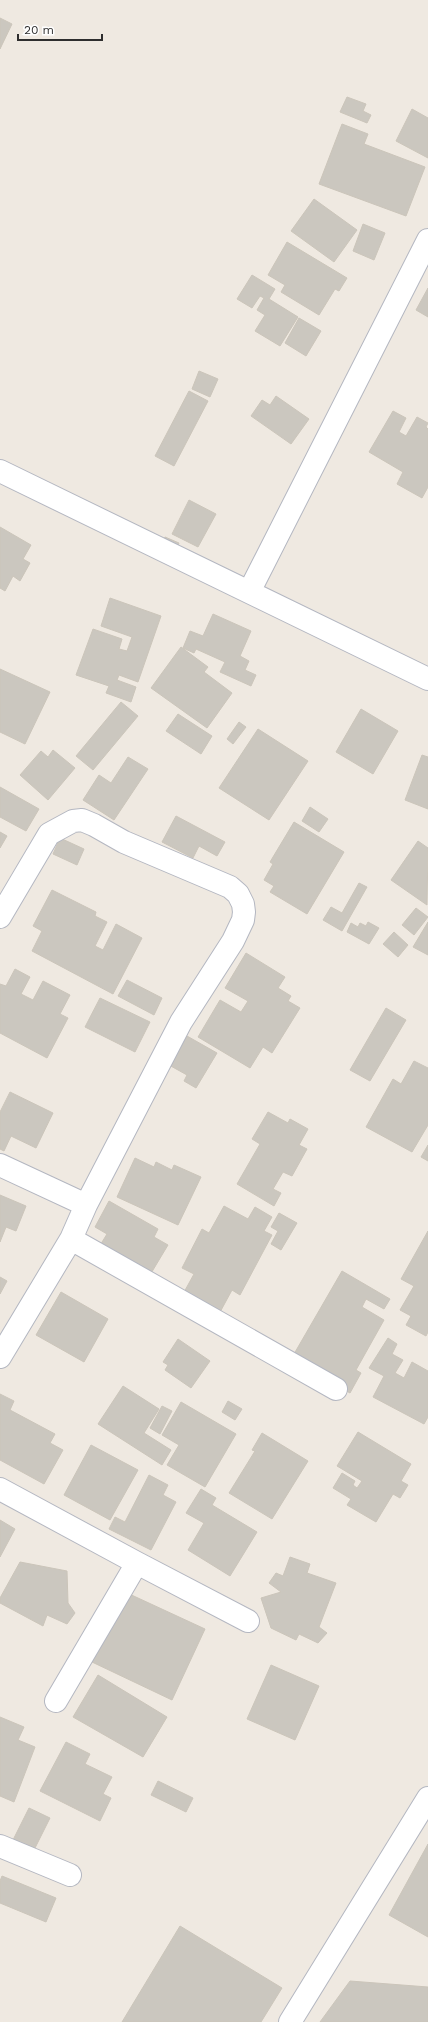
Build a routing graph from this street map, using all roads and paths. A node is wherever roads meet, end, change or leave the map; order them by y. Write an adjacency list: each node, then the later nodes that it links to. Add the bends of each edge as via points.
1 (428, 240): 3 (street)
2 (0, 471): 3 (street)
3 (249, 592): 4 (street)
4 (428, 679)
5 (0, 917): 7 (street, via 49,834 73,821 82,820 124,842 230,887 238,894 243,904 243,920 233,941 181,1022)
6 (0, 1165): 7 (street)
7 (86, 1205): 8 (street)
8 (71, 1239): 9 (street); 10 (street)
9 (0, 1357)
10 (336, 1389)
11 (0, 1489): 12 (street)
12 (137, 1563): 13 (street); 14 (street)
13 (248, 1621)
14 (56, 1701)
15 (428, 1798): 18 (street)
16 (0, 1846): 17 (street)
17 (70, 1875)
18 (290, 2022)

